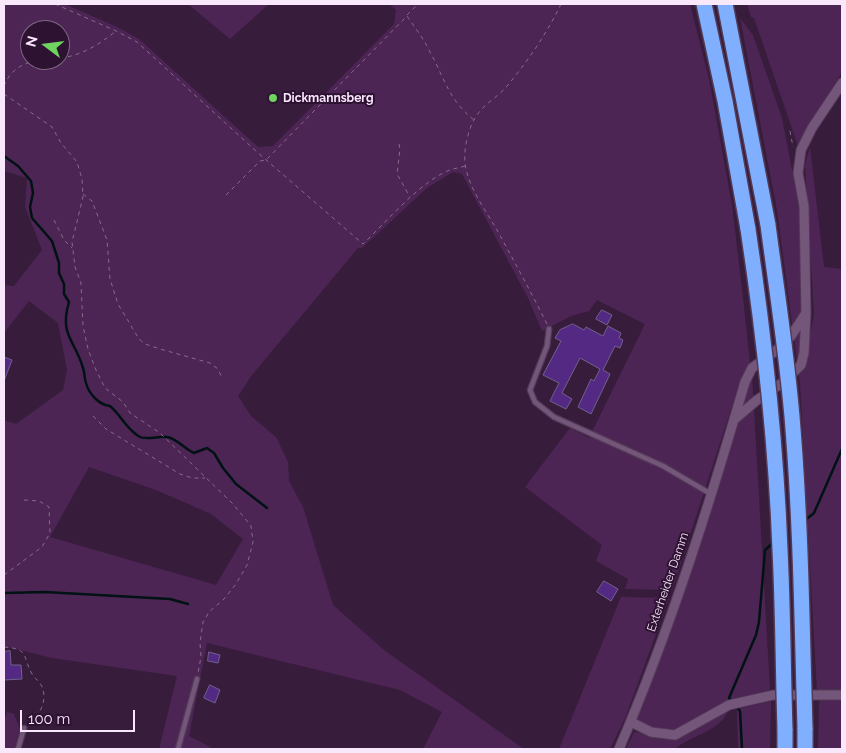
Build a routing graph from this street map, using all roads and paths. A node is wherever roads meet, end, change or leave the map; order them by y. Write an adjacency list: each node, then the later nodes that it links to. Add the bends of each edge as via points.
1 (55, 4): 7 (path)
2 (418, 4): 6 (path)
3 (561, 4): 13 (path, via 520,70)
4 (704, 4): 39 (highway, bridge, via 726,101 761,317 780,548)
5 (725, 4): 40 (highway, bridge, via 768,226 793,427)
6 (407, 16): 13 (path, via 430,52 451,96); 15 (path)
7 (116, 31): 8 (path, via 83,53); 15 (path, via 137,42)
8 (70, 56)
9 (20, 66): 11 (path)
10 (842, 83): 22 (street, via 801,150 798,172 804,206)
11 (4, 86)
12 (4, 94): 17 (path, via 52,127 77,162)
13 (474, 120): 16 (path, via 466,146)
14 (399, 144): 19 (path, via 397,174)
15 (266, 160): 18 (path, via 260,161); 19 (path, via 363,244)
16 (465, 166): 19 (path, via 449,170); 23 (path, via 473,188)
17 (83, 194): 21 (path); 24 (path, via 92,201 98,213 107,240 110,279 118,304 138,339 160,349 210,362)
18 (226, 195)
19 (410, 198)
20 (54, 220): 21 (path, via 64,240)
21 (73, 249): 27 (path, via 81,283 83,326 88,349 105,388 123,402 130,413 160,433)
22 (806, 313): 26 (street, Exterheider Damm, via 791,336 752,368); 26 (street, via 804,353 800,365)
23 (549, 328): 28 (lane, via 530,390 535,402 554,417 662,466)
24 (222, 378)
25 (93, 416): 27 (path, via 106,430 180,474)
26 (734, 420): 28 (street, Exterheider Damm)
27 (206, 478): 32 (path, via 251,526 253,542 247,565 236,584 203,622)
28 (711, 494): 34 (street, Exterheider Damm, via 678,595)
29 (24, 500): 30 (path, via 49,507 50,533 42,547)
30 (4, 575)
31 (4, 648): 35 (path, via 18,650 26,656 33,676 44,692 38,716)
32 (197, 679): 37 (lane)
33 (842, 695): 34 (street, via 773,694 729,705 675,735 651,732)
34 (630, 722): 38 (street, Exterheider Damm)
35 (24, 728): 36 (lane)
36 (18, 749)
37 (178, 749)
38 (619, 749)
39 (785, 749)
40 (805, 749)

